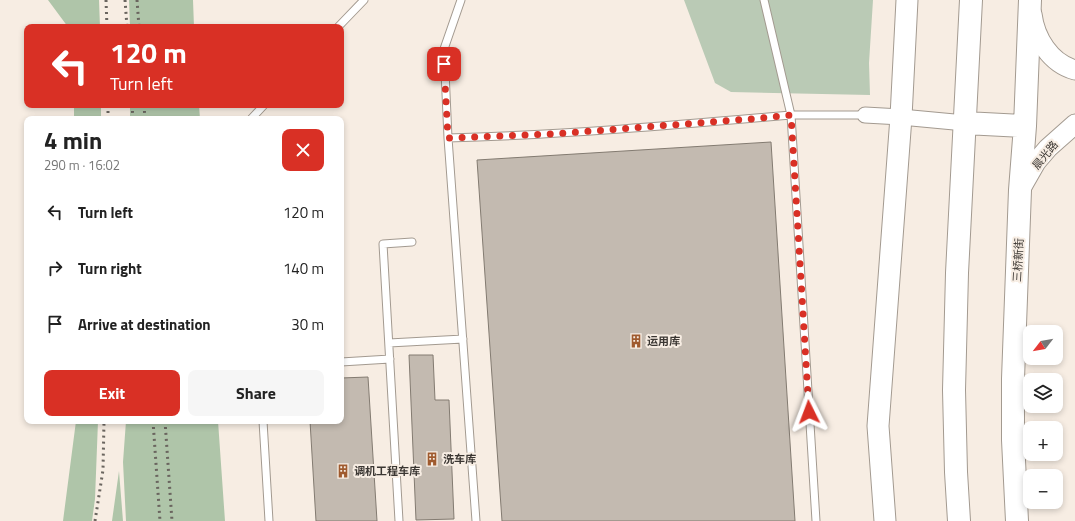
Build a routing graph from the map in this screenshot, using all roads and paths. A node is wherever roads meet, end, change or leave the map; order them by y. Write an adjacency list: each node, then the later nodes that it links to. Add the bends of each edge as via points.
1 (364, 0): 7 (lane)
2 (461, 0): 17 (lane, via 444,49)
3 (764, 0): 10 (lane)
4 (907, 0): 13 (main road)
5 (971, 0): 14 (highway)
6 (1030, 0): 8 (street, via 1035,29 1044,47 1055,59); 16 (highway, 三桥新街)
7 (341, 24)
8 (1075, 70)
9 (261, 108): 11 (lane)
10 (791, 115): 12 (lane); 17 (lane, via 553,134); 28 (lane)
11 (254, 116)
12 (865, 116): 13 (street)
13 (901, 117): 14 (street); 29 (main road, via 878,426)
14 (965, 123): 16 (highway); 30 (highway, via 954,390)
15 (1075, 124): 18 (street, 晨光路, via 1048,148)
16 (1025, 126): 18 (highway, 三桥新街)
17 (448, 138): 20 (lane)
18 (1020, 190): 31 (highway, 三桥新街, via 1013,379)
19 (412, 242): 21 (lane, via 383,244)
20 (463, 339): 21 (lane); 27 (lane)
21 (389, 343): 22 (lane)
22 (390, 359): 23 (lane); 26 (lane)
23 (344, 362)
24 (262, 424): 25 (lane)
25 (268, 521)
26 (399, 521)
27 (476, 521)
28 (816, 521)
29 (885, 521)
30 (959, 521)
31 (1017, 521)

